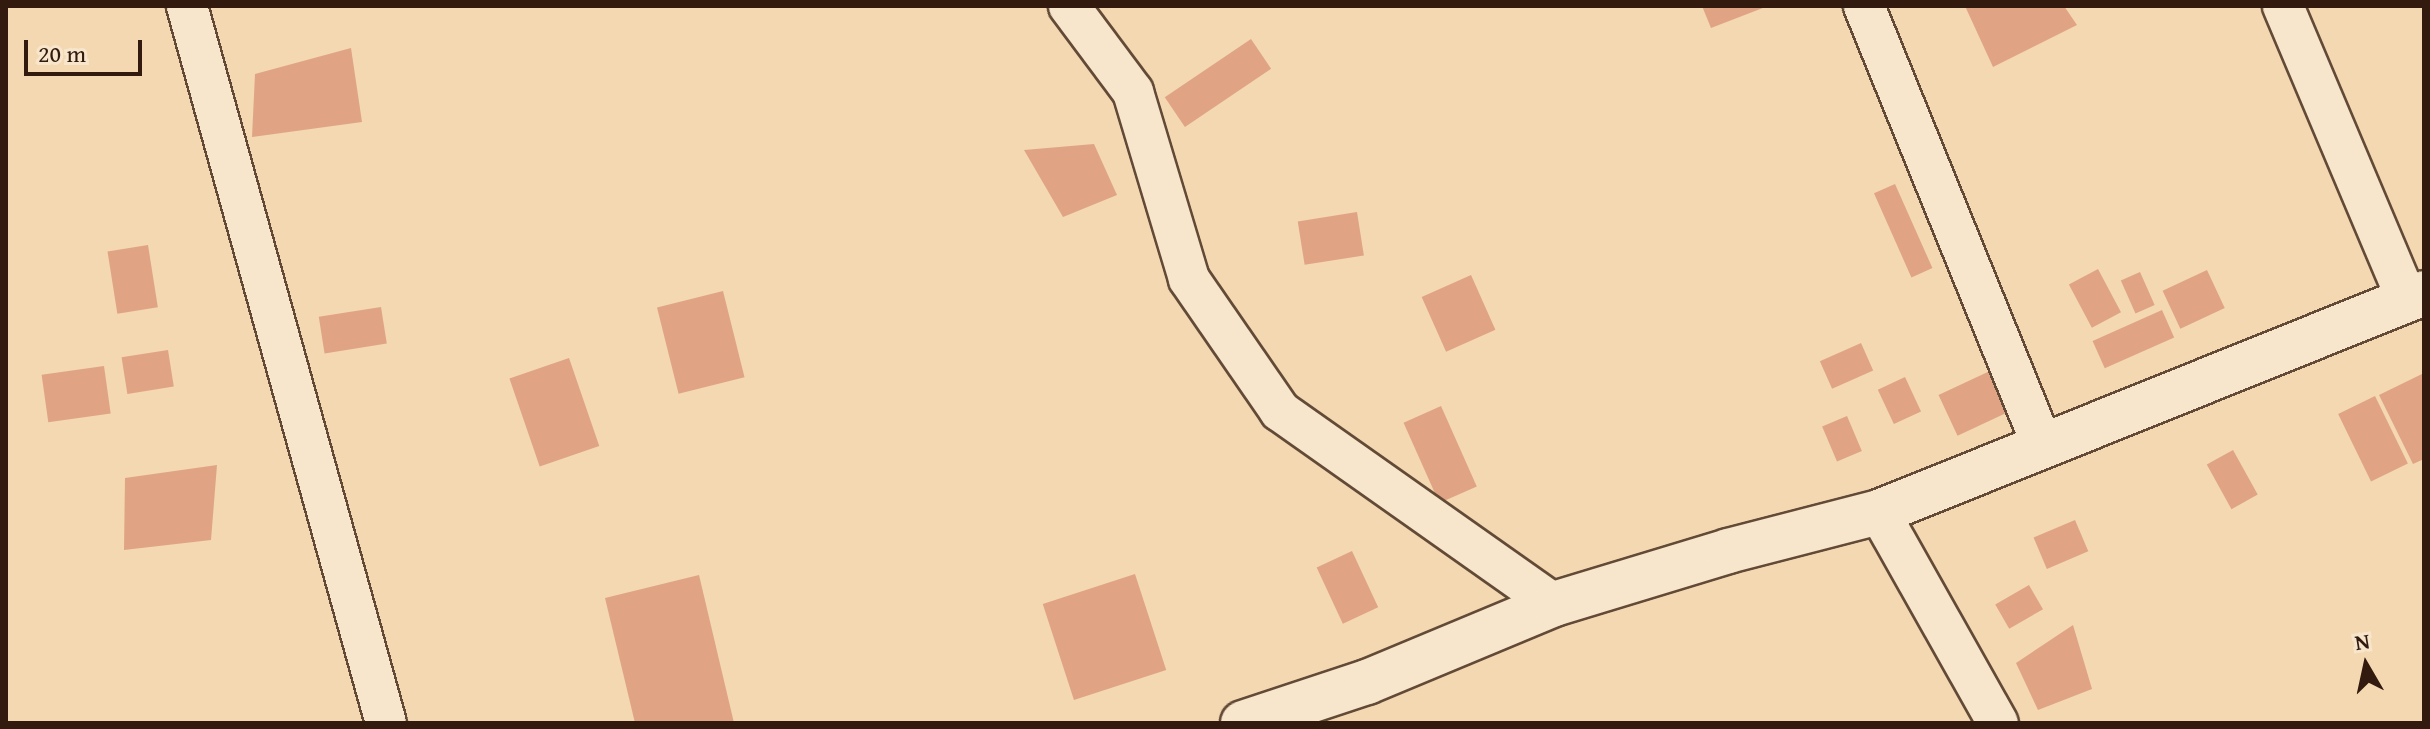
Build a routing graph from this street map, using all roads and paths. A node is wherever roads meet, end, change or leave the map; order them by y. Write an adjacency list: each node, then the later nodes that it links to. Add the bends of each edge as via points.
1 (187, 6): 9 (street)
2 (1069, 6): 8 (street, via 1133,92 1189,279 1280,411)
3 (1864, 6): 6 (street)
4 (2283, 6): 5 (street)
5 (2415, 296): 6 (street)
6 (2043, 447): 7 (street)
7 (1879, 512): 8 (street); 11 (street)
8 (1554, 604): 10 (street, via 1367,682)
9 (386, 723)
10 (1243, 723)
11 (1998, 723)

